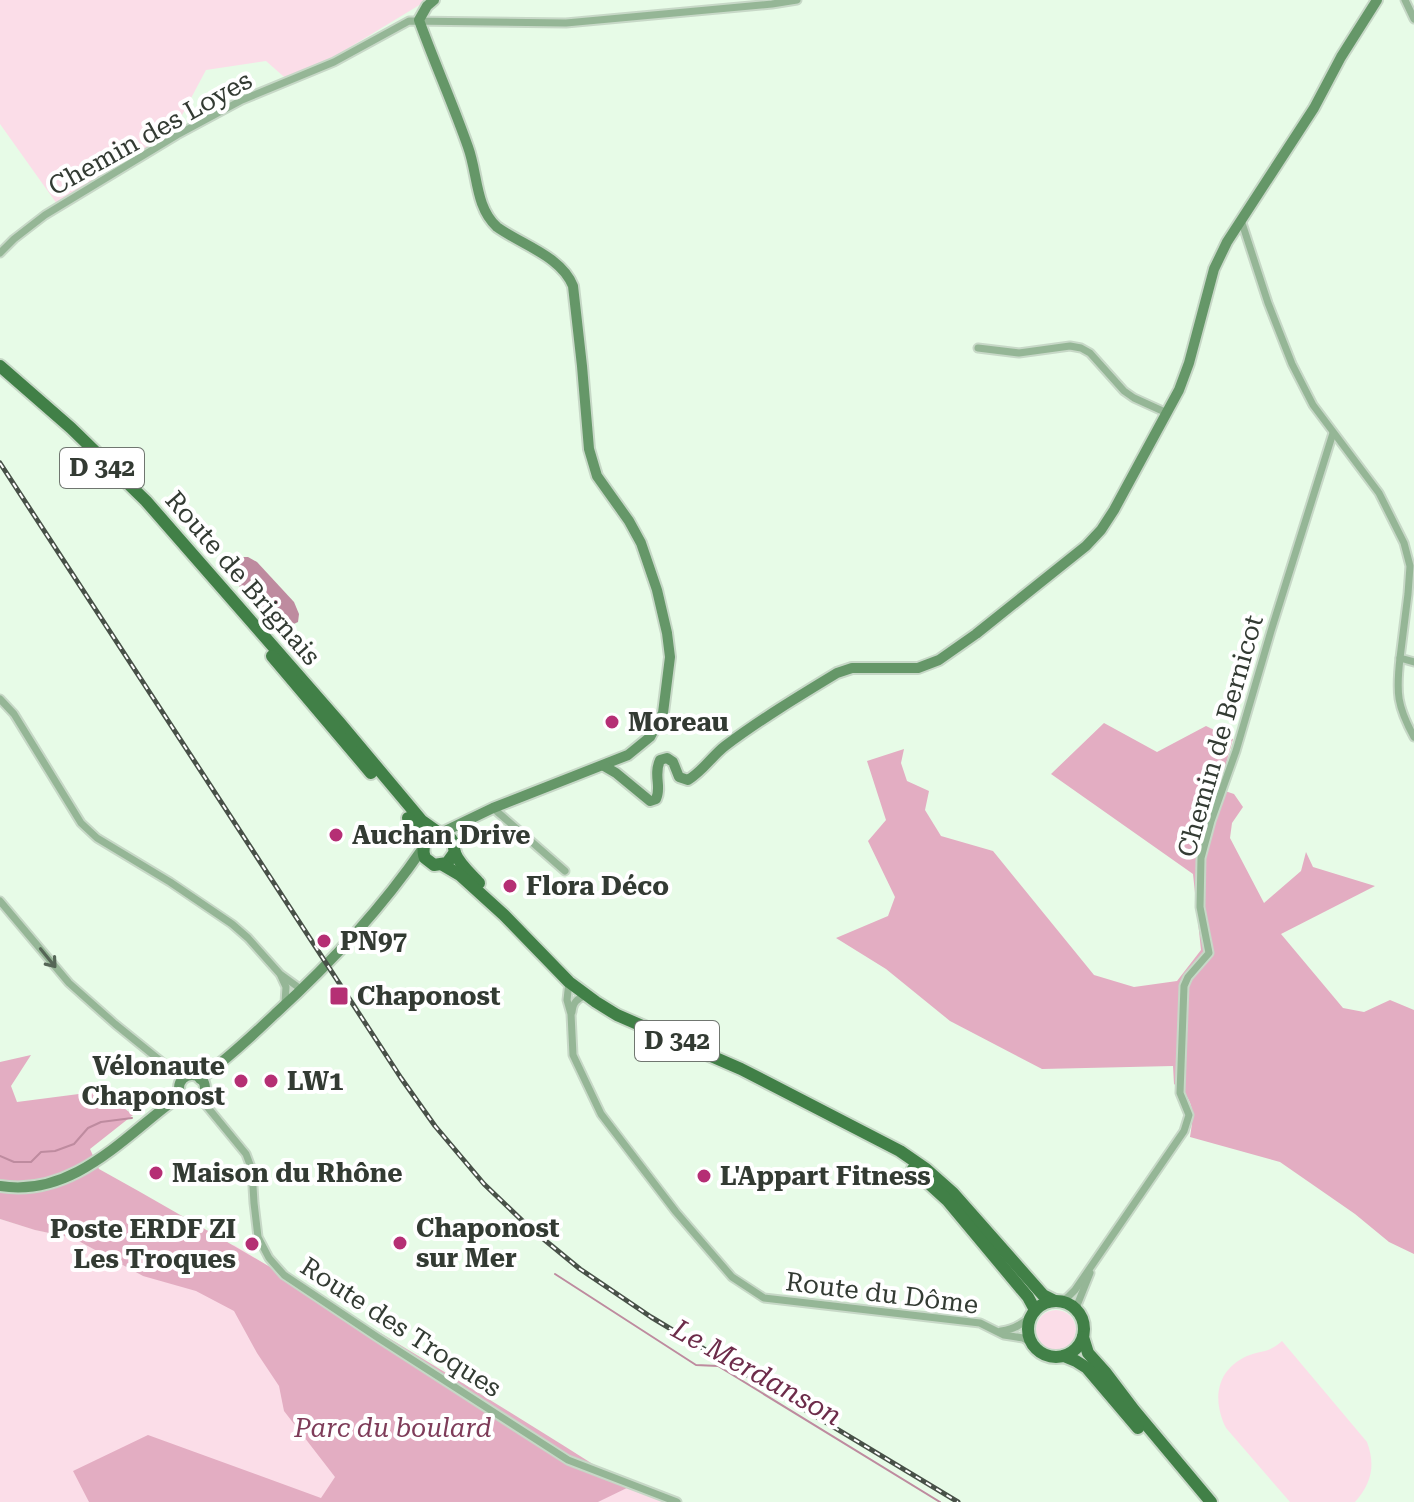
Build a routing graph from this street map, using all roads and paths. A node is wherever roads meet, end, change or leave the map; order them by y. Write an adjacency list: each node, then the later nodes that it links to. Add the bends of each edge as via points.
1 (434, 0): 6 (street)
2 (797, 0): 6 (street, Chemin des Loyes, via 566,23)
3 (1377, 0): 7 (street)
4 (1405, 0): 5 (street)
5 (1414, 19)
6 (419, 20): 8 (street, Chemin des Loyes, via 177,135 45,215); 18 (street, via 468,147 487,215 507,235 558,264 573,286 589,449 597,476 641,543 657,590 670,657 663,713 640,747)
7 (1239, 222): 12 (street, via 1214,269 1189,363); 13 (street, via 1292,364)
8 (0, 253)
9 (978, 348): 12 (street, via 1019,353 1081,348 1124,391)
10 (0, 366): 21 (main road, Route de Brignais / D 342, via 146,501 422,821)
11 (0, 375): 22 (main road, Route de Brignais / D 342, via 43,410 167,535 417,828)
12 (1167, 413): 18 (street, via 1101,530 939,660 918,668 852,668 837,673 753,725 688,780 679,777 673,762 660,760 659,794 650,801)
13 (1333, 433): 14 (street, via 1379,493 1404,543 1410,566); 43 (street, Chemin de Bernicot, via 1201,858 1200,907 1209,953 1184,986 1180,1093 1189,1115 1184,1131)
14 (1400, 658): 15 (street); 17 (street, via 1396,688)
15 (1414, 662)
16 (0, 699): 30 (street, via 81,823 232,924)
17 (1414, 737)
18 (604, 766): 19 (street)
19 (493, 808): 20 (street); 26 (street)
20 (463, 822): 21 (street); 23 (street)
21 (440, 833): 22 (main road); 23 (main road)
22 (424, 844): 24 (main road, via 425,858); 25 (street)
23 (454, 848): 24 (main road, via 451,860); 28 (main road, D 342)
24 (437, 864): 25 (street); 28 (main road, D 342, via 460,875)
25 (407, 870): 29 (street)
26 (565, 871)
27 (0, 901): 37 (street, one-way to 37, via 69,983)
28 (504, 915): 31 (main road, D 342)
29 (351, 939): 32 (street); 36 (street, via 316,986)
30 (280, 974): 32 (street); 34 (street, via 286,987)
31 (569, 982): 33 (main road, D 342); 35 (street, Route du Dôme)
32 (302, 990): 34 (street)
33 (586, 995): 35 (street, via 573,1004); 41 (main road, D 342, via 617,1015 741,1069)
34 (284, 1006): 36 (street)
35 (571, 1014): 47 (street, Route du Dôme, via 573,1055 601,1114 732,1277 764,1298 980,1323)
36 (261, 1030): 38 (street)
37 (183, 1079): 38 (street); 39 (street)
38 (200, 1079): 40 (street)
39 (181, 1095): 40 (street); 42 (street, via 77,1173 42,1185)
40 (200, 1098): 51 (street, Route des Troques, via 246,1154 258,1237 284,1275 568,1460)
41 (872, 1138): 44 (main road, D 342, via 926,1169 1043,1295); 46 (main road, D 342, via 947,1200 1028,1297)
42 (0, 1186)
43 (1095, 1259): 44 (street, Chemin de Bernicot, via 1075,1290); 45 (street, Chemin de Bernicot)
44 (1058, 1300): 45 (main road); 46 (main road)
45 (1076, 1308): 48 (main road)
46 (1033, 1313): 47 (street, Route du Dôme, via 1012,1330); 49 (main road)
47 (997, 1331): 49 (street, Route du Dôme)
48 (1083, 1337): 50 (main road); 53 (main road, via 1088,1353)
49 (1031, 1342): 50 (main road, via 1044,1354)
50 (1064, 1356): 52 (main road, via 1096,1378)
51 (677, 1502)
52 (1200, 1502)
53 (1211, 1502)

